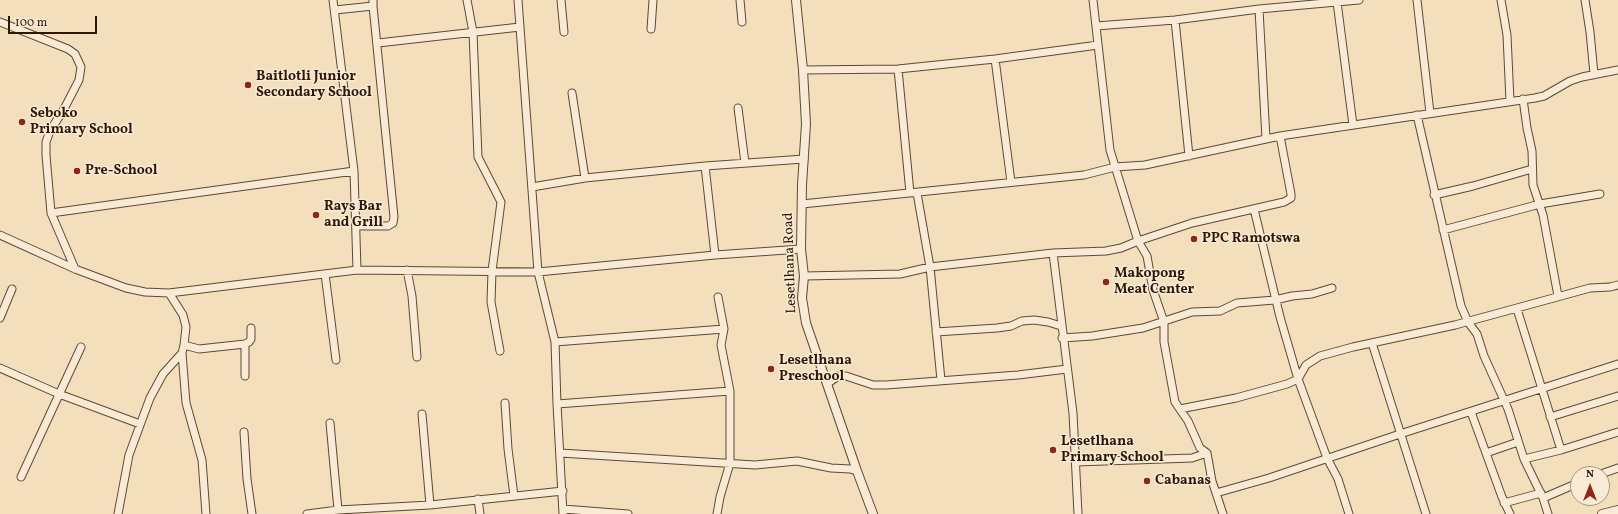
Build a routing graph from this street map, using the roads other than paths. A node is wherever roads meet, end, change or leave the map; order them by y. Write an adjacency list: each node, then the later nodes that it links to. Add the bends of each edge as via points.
1 (333, 0): 16 (street)
2 (467, 0): 23 (street)
3 (518, 0): 21 (street)
4 (562, 0): 24 (street)
5 (653, 0): 22 (street)
6 (740, 0): 19 (street)
7 (796, 0): 29 (street, Lesetlhana Road)
8 (1093, 0): 20 (street)
9 (1359, 0): 13 (street)
10 (1417, 0): 36 (street)
11 (1501, 0): 34 (street, via 1507,35)
12 (1585, 0): 31 (street)
13 (1337, 2): 15 (street); 38 (street)
14 (373, 3): 16 (street); 25 (street)
15 (1258, 9): 17 (street); 40 (street)
16 (335, 10): 47 (street)
17 (1175, 20): 20 (street); 41 (street)
18 (0, 22): 57 (street, via 68,49 76,54 81,67 79,80 46,142)
19 (742, 22)
20 (1096, 26): 26 (street)
21 (520, 27): 23 (street); 50 (street)
22 (651, 29)
23 (473, 32): 25 (street); 69 (street, via 478,157 500,202)
24 (564, 32)
25 (378, 43): 58 (street, via 394,221 388,226)
26 (1098, 45): 27 (street); 45 (street, via 1109,142)
27 (995, 59): 28 (street); 49 (street)
28 (898, 69): 29 (street); 51 (street)
29 (803, 70): 42 (street, Lesetlhana Road, via 806,124)
30 (1618, 70): 31 (street)
31 (1594, 74): 33 (street, via 1570,81 1544,96)
32 (572, 93): 48 (street)
33 (1523, 99): 34 (street); 46 (street, via 1532,151)
34 (1510, 101): 36 (street)
35 (738, 108): 43 (street)
36 (1430, 114): 37 (street)
37 (1417, 115): 38 (street); 53 (street)
38 (1352, 125): 39 (street)
39 (1280, 136): 40 (street); 56 (street, via 1291,198)
40 (1266, 139): 41 (street)
41 (1189, 156): 45 (street, via 1145,165)
42 (804, 159): 43 (street); 54 (street, Lesetlhana Road)
43 (745, 163): 44 (street)
44 (705, 166): 48 (street); 64 (street)
45 (1115, 167): 49 (street, via 1084,175); 61 (street)
46 (1532, 169): 53 (street); 55 (street, via 1533,184)
47 (354, 171): 57 (street); 58 (street)
48 (585, 178): 50 (street)
49 (1011, 182): 51 (street)
50 (532, 187): 70 (street)
51 (914, 193): 54 (street); 65 (street)
52 (1600, 194): 55 (street)
53 (1434, 195): 59 (street)
54 (802, 204): 62 (street, Lesetlhana Road)
55 (1540, 204): 59 (street); 77 (street)
56 (1254, 209): 61 (street, via 1192,223); 79 (street)
57 (51, 213): 66 (street)
58 (356, 226): 67 (street)
59 (1443, 230): 83 (street, via 1461,306)
60 (0, 235): 66 (street)
61 (1138, 241): 63 (street, via 1106,251); 82 (street, via 1147,256 1153,290)
62 (801, 249): 64 (street); 72 (street, Lesetlhana Road)
63 (1053, 253): 65 (street); 84 (street)
64 (715, 255): 70 (street)
65 (930, 266): 72 (street, via 900,274); 87 (street)
66 (75, 269): 76 (street, via 126,288)
67 (357, 270): 68 (street); 71 (street)
68 (407, 270): 69 (street); 96 (street)
69 (492, 271): 70 (street); 94 (street, via 492,308)
70 (538, 272): 89 (street)
71 (325, 274): 76 (street); 97 (street)
72 (804, 276): 104 (street, Lesetlhana Road, via 802,298 806,323)
73 (1618, 285): 77 (street, via 1590,288)
74 (1332, 288): 79 (street)
75 (12, 289): 81 (street)
76 (169, 293): 92 (street, via 183,315 186,327)
77 (1558, 296): 80 (street)
78 (718, 297): 86 (street)
79 (1276, 300): 82 (street, via 1239,302 1220,311 1192,312); 102 (street)
80 (1517, 309): 83 (street); 105 (street)
81 (0, 318)
82 (1164, 322): 88 (street, via 1115,333); 112 (street, via 1164,342 1173,396)
83 (1468, 322): 90 (street); 109 (street, via 1477,334)
84 (1061, 326): 87 (street, via 1034,320 998,328); 88 (street)
85 (252, 328): 91 (street, via 251,339)
86 (724, 329): 89 (street); 106 (street, via 721,345)
87 (936, 332): 103 (street)
88 (1062, 338): 100 (street)
89 (555, 342): 111 (street)
90 (1372, 343): 102 (street, via 1320,356 1306,365); 120 (street)
91 (245, 344): 92 (street, via 199,349); 101 (street)
92 (184, 345): 95 (street)
93 (81, 347): 107 (street)
94 (500, 350)
95 (182, 353): 117 (street, via 157,384); 145 (street, via 187,408 202,460)
96 (417, 357)
97 (336, 360)
98 (1618, 364): 105 (street)
99 (0, 368): 107 (street)
100 (1067, 369): 103 (street); 128 (street)
101 (246, 376)
102 (1298, 379): 112 (street, via 1264,391); 126 (street)
103 (941, 380): 104 (street, via 873,385 851,377 838,376)
104 (827, 384): 130 (street, Lesetlhana Road)
105 (1541, 389): 109 (street); 115 (street)
106 (730, 391): 111 (street); 129 (street)
107 (59, 394): 117 (street); 131 (street)
108 (1618, 396): 115 (street)
109 (1504, 402): 113 (street); 121 (street)
110 (505, 403): 136 (street)
111 (557, 404): 123 (street)
112 (1180, 409): 124 (street, via 1188,420 1200,448)
113 (1471, 412): 120 (street); 125 (street)
114 (422, 414): 139 (street)
115 (1550, 418): 122 (street)
116 (330, 423): 140 (street)
117 (140, 424): 144 (street, via 130,455)
118 (244, 432): 146 (street)
119 (1618, 432): 122 (street)
120 (1400, 434): 126 (street); 155 (street)
121 (1518, 442): 125 (street); 127 (street)
122 (1561, 450): 127 (street)
123 (560, 453): 129 (street); 133 (street)
124 (1207, 453): 128 (street, via 1192,458); 134 (street)
125 (1486, 453): 138 (street)
126 (1326, 458): 134 (street); 154 (street, via 1338,480)
127 (1524, 459): 135 (street)
128 (1076, 462): 152 (street)
129 (730, 463): 130 (street, via 762,465 797,461); 150 (street)
130 (857, 471): 151 (street, Lesetlhana Road)
131 (21, 477)
132 (1570, 486): 135 (street)
133 (563, 491): 136 (street); 141 (street)
134 (1216, 493): 153 (street)
135 (1542, 495): 138 (street); 157 (street)
136 (514, 496): 137 (street)
137 (478, 499): 139 (street); 148 (street)
138 (1504, 503): 156 (street)
139 (430, 505): 140 (street)
140 (338, 510): 143 (street)
141 (563, 511): 149 (street)
142 (1616, 511): 158 (street)
143 (320, 513): 147 (street)
144 (118, 514)
145 (206, 514)
146 (252, 514)
147 (307, 514)
148 (480, 514)
149 (628, 514)
150 (717, 514)
151 (873, 514)
152 (1078, 514)
153 (1223, 514)
154 (1349, 514)
155 (1426, 514)
156 (1510, 514)
157 (1548, 514)
158 (1602, 514)

